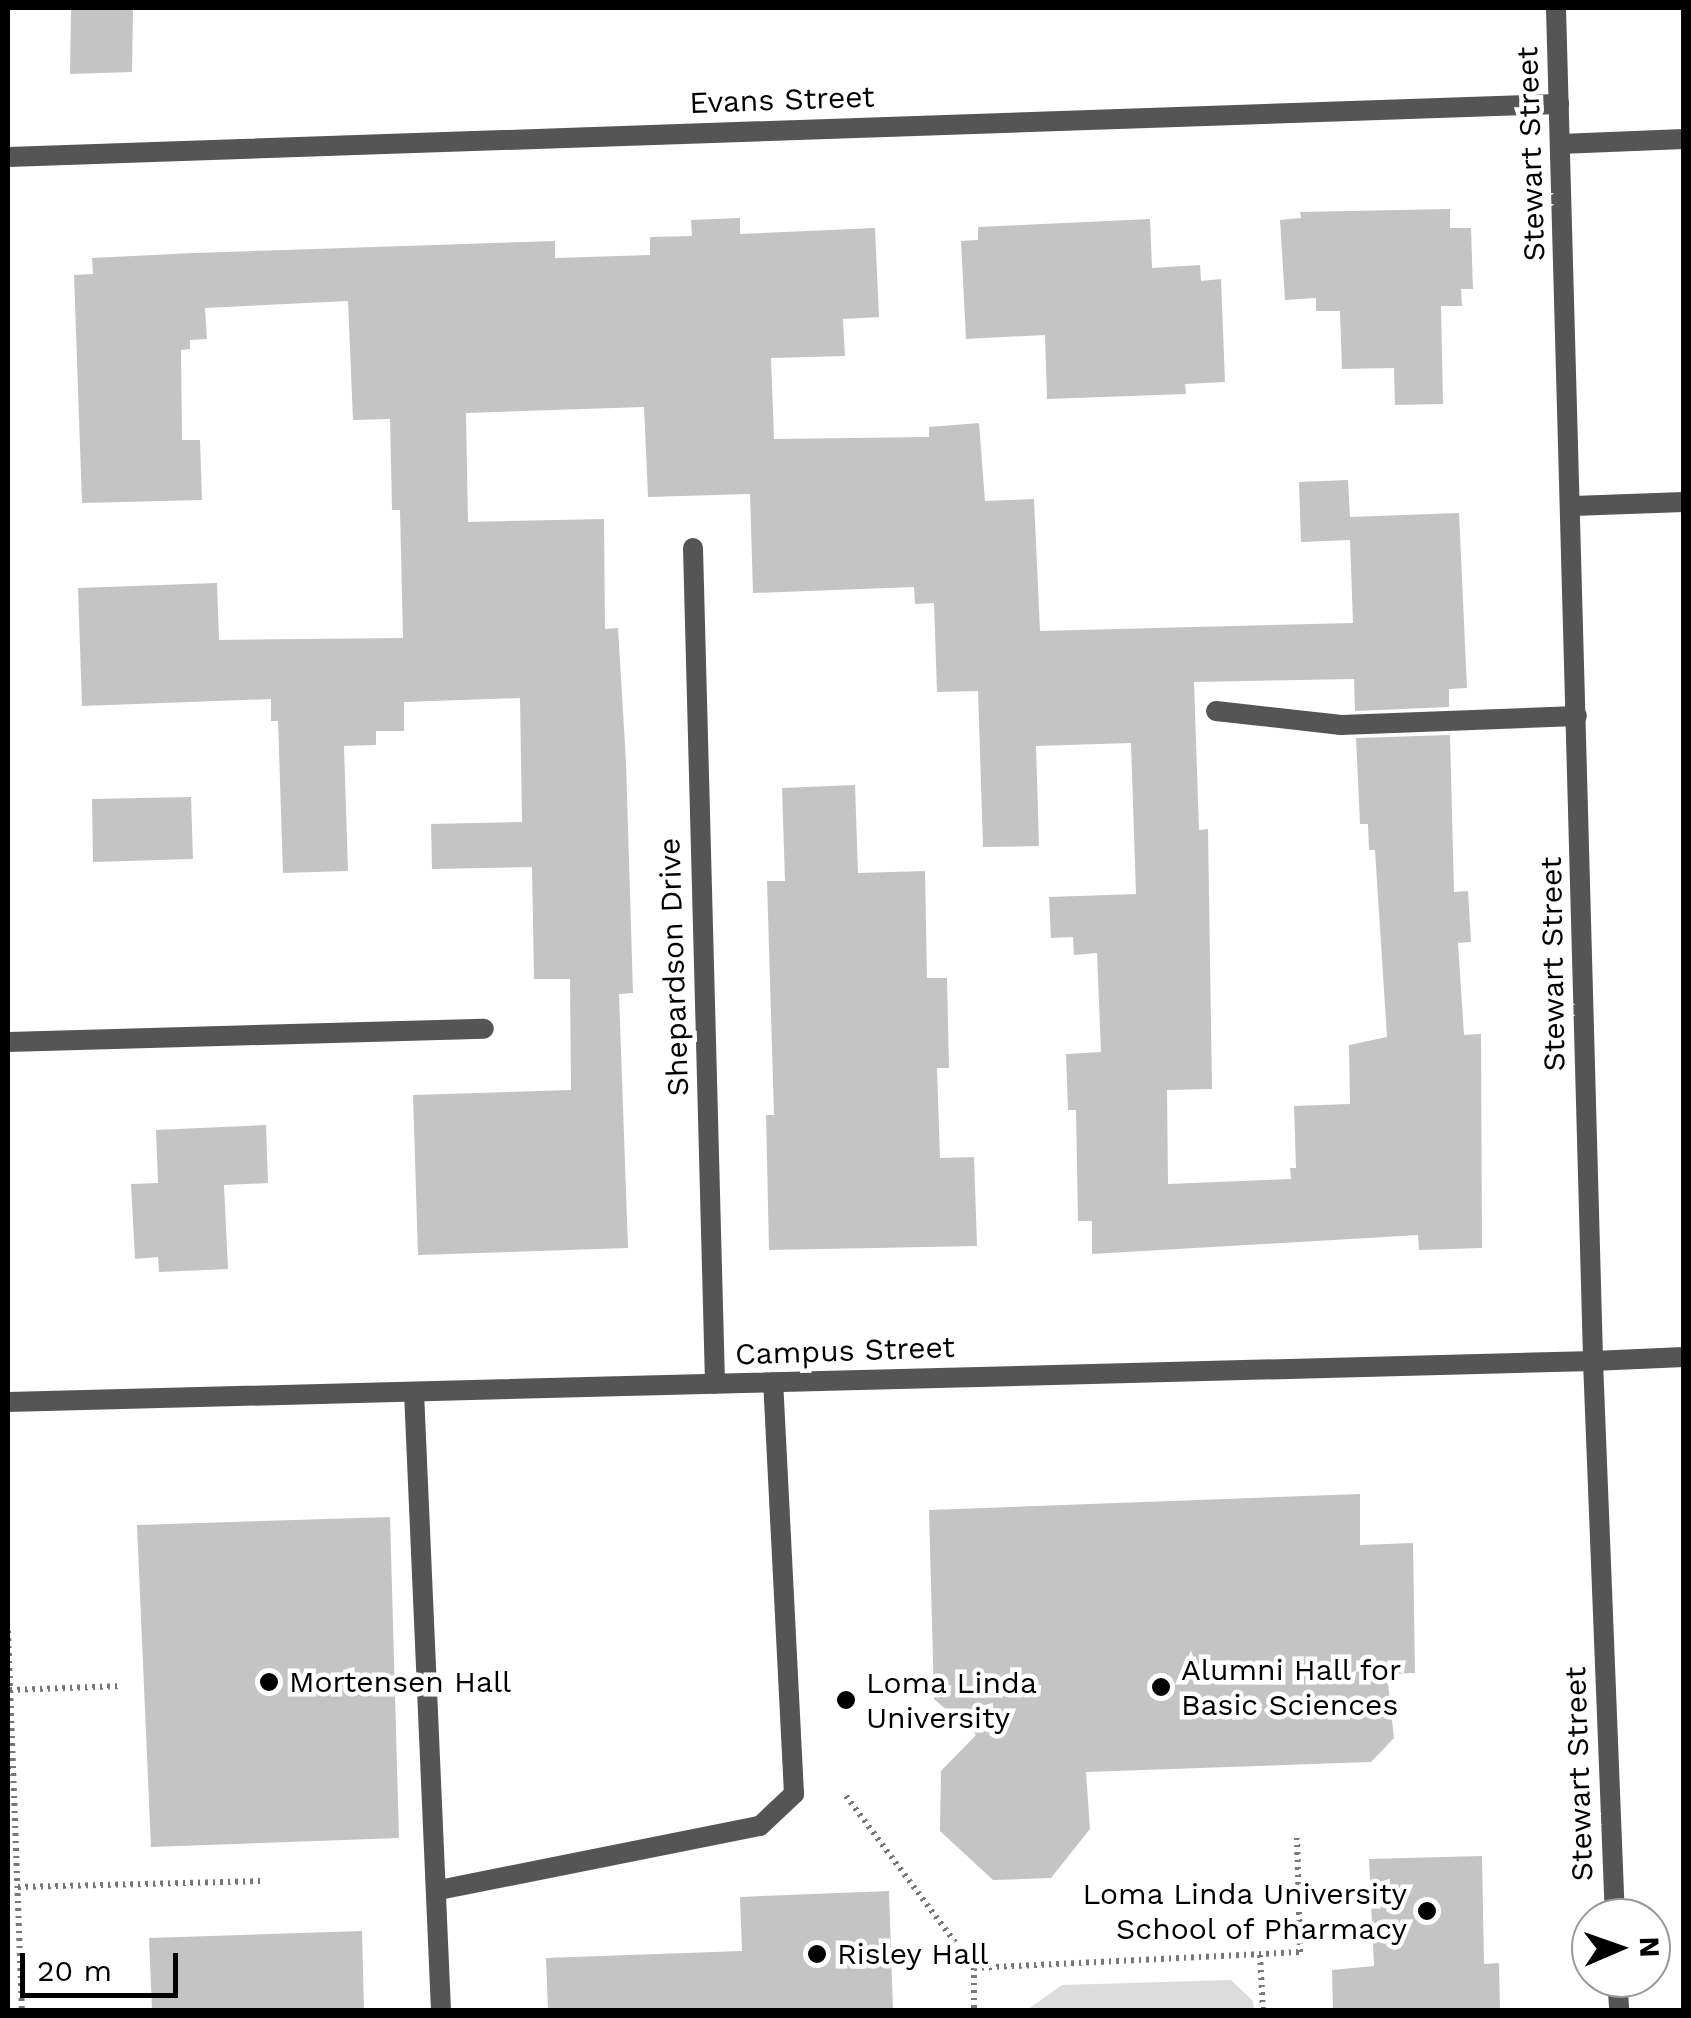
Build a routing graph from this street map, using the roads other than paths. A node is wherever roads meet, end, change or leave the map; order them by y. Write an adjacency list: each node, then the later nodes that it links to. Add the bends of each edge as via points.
1 (1556, 8): 2 (street, Stewart Street)
2 (1558, 104): 4 (street, Stewart Street); 5 (street, Evans Street)
3 (1684, 139): 4 (street)
4 (1560, 144): 7 (street, Stewart Street)
5 (8, 157)
6 (1684, 502): 7 (street)
7 (1573, 506): 10 (street, Stewart Street)
8 (693, 548): 16 (street, Shepardson Drive)
9 (1216, 712): 10 (street, via 1341,724)
10 (1577, 716): 14 (street, Stewart Street)
11 (484, 1029): 12 (street)
12 (8, 1042)
13 (1684, 1357): 14 (street, Campus Street)
14 (1593, 1360): 15 (street, Campus Street); 20 (street, Stewart Street)
15 (773, 1383): 16 (street, Campus Street); 19 (street, via 794,1794 760,1826)
16 (715, 1384): 17 (street, Campus Street)
17 (414, 1392): 18 (street, Campus Street); 19 (street)
18 (8, 1402)
19 (439, 1890): 21 (street)
20 (1614, 1898)
21 (442, 2010)

